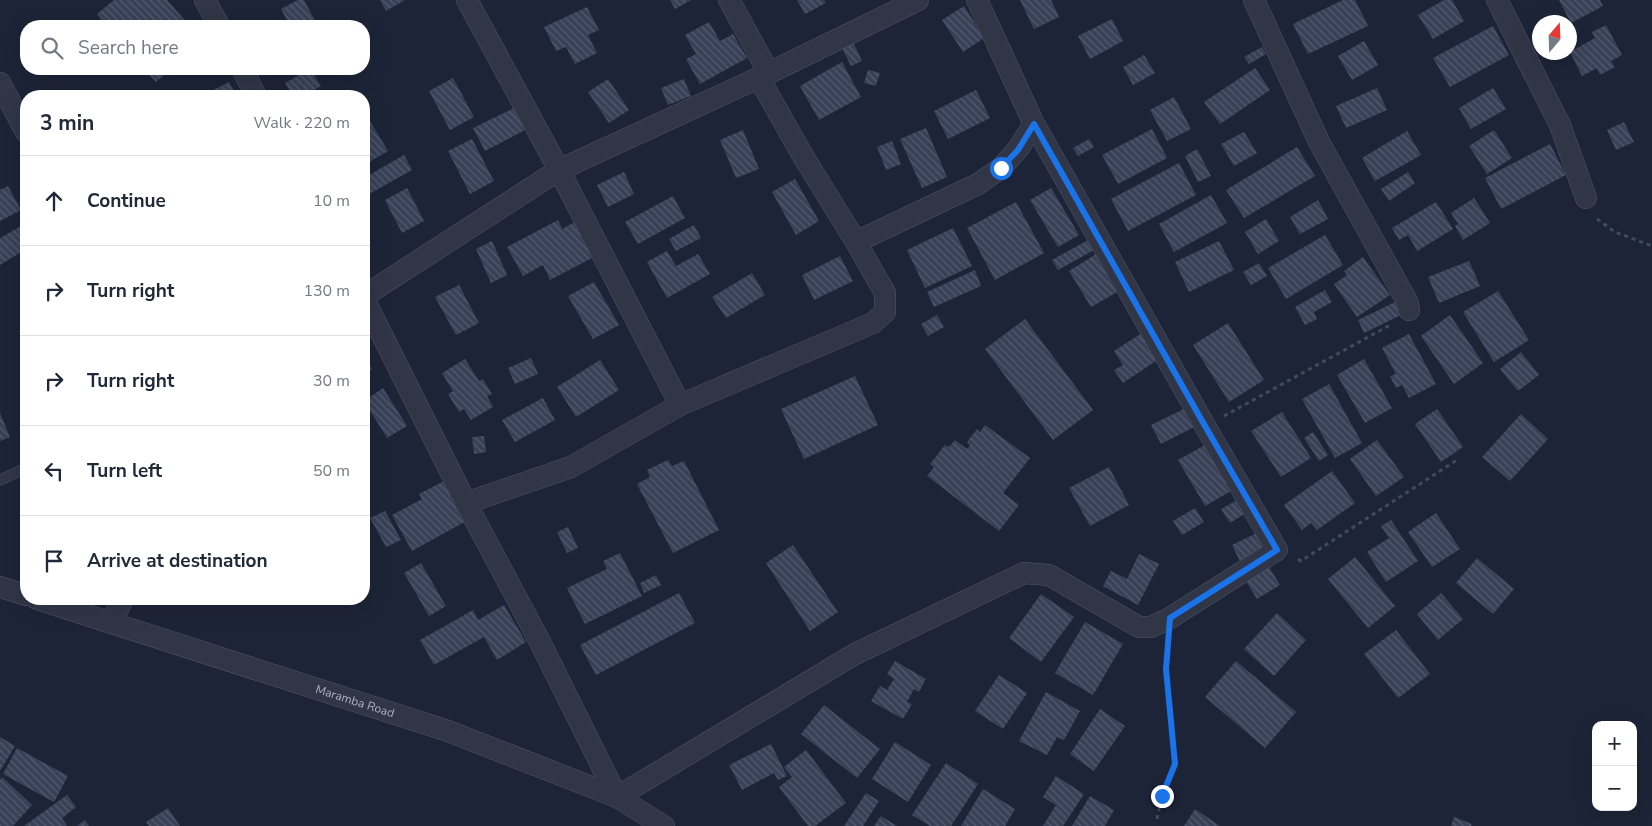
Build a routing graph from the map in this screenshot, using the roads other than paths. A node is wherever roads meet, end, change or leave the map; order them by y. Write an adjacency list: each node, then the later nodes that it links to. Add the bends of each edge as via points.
1 (205, 0): 8 (street)
2 (467, 0): 15 (street)
3 (729, 0): 10 (street)
4 (918, 0): 10 (street)
5 (977, 0): 14 (street)
6 (1254, 0): 20 (street, via 1320,142)
7 (1497, 0): 16 (street, via 1560,125)
8 (216, 20)
9 (245, 75): 12 (street)
10 (764, 76): 15 (street); 17 (street, via 803,156)
11 (0, 83): 13 (street)
12 (253, 90)
13 (20, 121)
14 (1034, 124): 17 (street, via 1018,150 1001,168 978,184); 30 (street, via 1277,550 1151,628 1139,627 1049,575 1024,573 855,654)
15 (559, 170): 18 (street); 21 (street)
16 (1586, 198)
17 (856, 242): 21 (street, via 885,293 885,312 873,323)
18 (370, 294)
19 (370, 310): 24 (street)
20 (1409, 310)
21 (680, 405): 24 (street, via 570,466)
22 (20, 471): 23 (lane)
23 (0, 480)
24 (466, 503): 30 (street, via 540,640)
25 (0, 586): 26 (street)
26 (20, 593)
27 (56, 605): 29 (street, Maramba Road)
28 (121, 605): 29 (street)
29 (111, 623): 30 (street, Maramba Road, via 448,732)
30 (617, 797): 31 (street, Maramba Road)
31 (664, 826)

